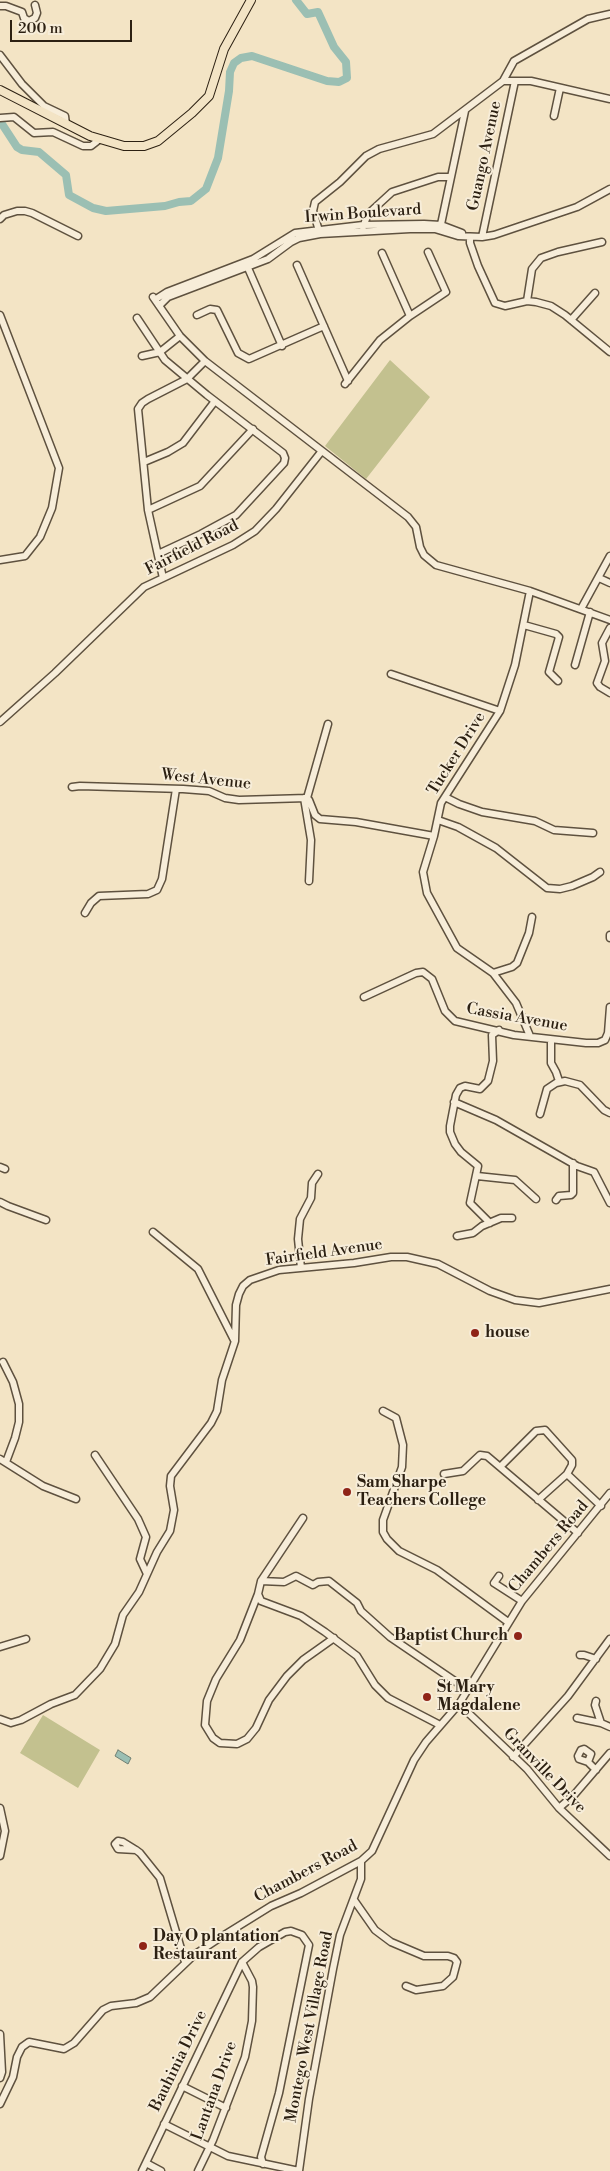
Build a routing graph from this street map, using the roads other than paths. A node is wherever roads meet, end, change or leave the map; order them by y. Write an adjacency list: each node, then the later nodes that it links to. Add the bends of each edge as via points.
1 (252, 0): 15 (main road, via 224,49 208,96 192,113 158,141 144,146 124,146)
2 (0, 6): 3 (street, via 22,12 29,21 35,18)
3 (35, 6)
4 (610, 14): 6 (street, via 588,19 514,61)
5 (0, 55): 14 (street, via 44,106 65,116)
6 (503, 81): 7 (street); 11 (street)
7 (515, 81): 8 (street); 24 (street, Guango Avenue)
8 (560, 88): 10 (street); 12 (street)
9 (0, 90): 14 (main road)
10 (610, 99)
11 (465, 110): 16 (street); 21 (street, via 428,137 379,149 366,156 315,202 313,211)
12 (554, 116)
13 (2, 117): 15 (street, via 14,117 34,132 53,132 83,146 91,146)
14 (66, 124): 15 (main road)
15 (100, 139)
16 (451, 177): 19 (street, via 438,177 392,192 368,214); 20 (street)
17 (610, 189): 24 (street, Irwin Boulevard, via 577,207)
18 (0, 219): 22 (street, via 25,211)
19 (363, 228): 20 (street, Irwin Boulevard); 21 (street, Irwin Boulevard)
20 (440, 228): 23 (street, Irwin Boulevard)
21 (320, 232): 28 (street, Irwin Boulevard, via 280,247 268,259)
22 (78, 236)
23 (467, 236): 24 (street, Irwin Boulevard); 33 (street, via 495,303 505,306)
24 (482, 237)
25 (602, 242): 33 (street, via 541,258 532,269)
26 (428, 252): 36 (street, via 446,292)
27 (382, 254): 36 (street)
28 (255, 262): 30 (street, Irwin Boulevard); 31 (street, Irwin Boulevard)
29 (297, 265): 39 (street)
30 (248, 268): 31 (street, Irwin Boulevard); 41 (street)
31 (204, 282): 40 (street, Irwin Boulevard, via 156,300)
32 (595, 293): 38 (street)
33 (527, 301): 38 (street, via 551,306)
34 (0, 314): 54 (street, via 59,468 52,508 40,537 25,556)
35 (197, 315): 41 (street, via 210,309 217,310 238,353 249,359)
36 (410, 316): 39 (street, via 380,340 347,382)
37 (137, 318): 42 (street)
38 (571, 320): 43 (street)
39 (324, 326): 41 (street)
40 (180, 336): 42 (street); 45 (street)
41 (282, 346)
42 (160, 352): 44 (street); 46 (street)
43 (610, 352)
44 (142, 356)
45 (205, 360): 46 (street); 49 (street)
46 (187, 379): 47 (street); 50 (street, via 148,399 138,409)
47 (215, 401): 48 (street); 50 (street, via 183,443)
48 (253, 430): 51 (street, via 200,486); 52 (street, via 283,452 284,463 236,515)
49 (321, 452): 55 (street, Fairfield Road, via 255,530 233,545); 58 (street, via 408,517 416,526 424,555 436,565)
50 (144, 462): 51 (street)
51 (148, 510): 52 (street)
52 (158, 554): 55 (street)
53 (610, 556): 56 (street)
54 (0, 560)
55 (163, 578): 69 (street, Fairfield Road, via 144,587 55,674)
56 (599, 578): 57 (street); 59 (street)
57 (610, 583)
58 (530, 591): 59 (street); 62 (street, Tucker Drive)
59 (581, 609): 60 (street)
60 (590, 612): 61 (street); 64 (street)
61 (610, 620)
62 (524, 625): 66 (street, via 559,637 550,672); 68 (street, Tucker Drive)
63 (610, 628): 67 (street, via 602,643 605,661 597,682)
64 (575, 665)
65 (391, 674): 68 (street)
66 (558, 682)
67 (610, 692)
68 (500, 711): 73 (street, Tucker Drive)
69 (0, 722)
70 (328, 724): 74 (street)
71 (72, 787): 72 (street, West Avenue)
72 (176, 788): 74 (street, West Avenue, via 209,791 240,800); 80 (street, via 162,879 157,890 148,894 100,896 93,900)
73 (445, 797): 75 (street, Tucker Drive); 76 (street, via 489,814 535,821 554,830)
74 (305, 798): 77 (street, via 310,800 315,815 320,819); 79 (street, via 311,840)
75 (438, 820): 77 (street, Tucker Drive); 78 (street, via 496,848 548,888 572,886)
76 (593, 833)
77 (434, 836): 82 (street, Tucker Drive, via 424,866 427,893 457,948)
78 (600, 872)
79 (309, 881)
80 (85, 913)
81 (532, 917): 82 (street, via 517,963)
82 (493, 973): 86 (street, Tucker Drive, via 516,1003)
83 (364, 997): 85 (street, Cassia Avenue, via 423,972 432,979 449,1017)
84 (610, 1007): 87 (street, Cassia Avenue, via 608,1033 602,1042)
85 (499, 1030): 86 (street, Cassia Avenue); 89 (street, via 492,1035 493,1061 488,1081 480,1088 460,1088)
86 (530, 1036): 87 (street, Cassia Avenue)
87 (550, 1040): 88 (street, via 551,1063)
88 (559, 1081): 90 (street, via 580,1085); 91 (street, via 546,1092)
89 (454, 1102): 92 (street, via 496,1120); 94 (street, via 450,1132 461,1152 478,1166)
90 (610, 1113)
91 (540, 1114)
92 (573, 1163): 98 (street, via 571,1195 559,1196); 100 (street, via 594,1172)
93 (318, 1174): 96 (street, via 312,1183)
94 (477, 1176): 97 (street, via 515,1180); 103 (street, via 470,1203)
95 (319, 1184): 96 (street)
96 (312, 1191): 106 (street, via 298,1231)
97 (536, 1199)
98 (556, 1200)
99 (0, 1202): 102 (street)
100 (610, 1203)
101 (512, 1218): 103 (street)
102 (46, 1220)
103 (490, 1222): 105 (street, via 473,1233)
104 (153, 1232): 108 (street, via 198,1269)
105 (457, 1236)
106 (301, 1268): 107 (street, Fairfield Avenue, via 406,1257 438,1264 515,1300 539,1303); 108 (street, Fairfield Avenue, via 279,1270 250,1280 243,1286 236,1305)
107 (610, 1289)
108 (235, 1341): 122 (street, Fairfield Avenue, via 222,1380 217,1411 171,1476 173,1522)
109 (2, 1362): 112 (street, via 13,1382 19,1404 15,1438)
110 (383, 1411): 127 (street, via 396,1418 403,1444 402,1467 383,1520 387,1540 400,1551 437,1570)
111 (95, 1455): 122 (street, via 138,1519 146,1537 140,1559)
112 (3, 1461): 117 (street, via 43,1486)
113 (500, 1467): 114 (street, via 487,1456 480,1455 463,1471); 115 (street, via 541,1429 572,1460); 118 (street)
114 (444, 1474)
115 (567, 1474): 118 (street); 119 (street)
116 (610, 1493): 119 (street, Chambers Road)
117 (76, 1499)
118 (538, 1500): 121 (street)
119 (601, 1506): 121 (street, Chambers Road)
120 (303, 1518): 124 (street)
121 (578, 1533): 126 (street, Chambers Road)
122 (147, 1574): 138 (street, Fairfield Avenue, via 123,1615 115,1644 85,1687 75,1695 21,1720)
123 (499, 1576): 126 (street, via 494,1583)
124 (261, 1582): 125 (street); 134 (street, via 284,1582 296,1576 313,1585 329,1581 357,1603 361,1611 390,1638)
125 (258, 1594): 128 (street, via 261,1601 301,1616); 128 (street, via 240,1640 213,1684 207,1701 205,1725 213,1738 228,1745 247,1738 287,1676)
126 (522, 1601): 127 (street, Chambers Road)
127 (508, 1622): 134 (street, Chambers Road)
128 (334, 1638): 140 (street, via 357,1656 375,1685 388,1698)
129 (610, 1639): 133 (street)
130 (26, 1640): 131 (street)
131 (0, 1647)
132 (580, 1655): 133 (street)
133 (596, 1659): 143 (street)
134 (468, 1690): 136 (street, Chambers Road)
135 (596, 1701): 139 (street)
136 (459, 1704): 140 (street, Chambers Road); 143 (street, Granville Drive)
137 (577, 1718): 139 (street)
138 (0, 1719)
139 (601, 1723): 141 (street)
140 (440, 1725): 151 (street, Chambers Road, via 414,1760 372,1851)
141 (610, 1727)
142 (610, 1754): 145 (street)
143 (514, 1757): 147 (street, Granville Drive)
144 (588, 1762): 145 (street)
145 (596, 1770): 147 (street)
146 (0, 1808): 149 (street, via 5,1831)
147 (559, 1808): 150 (street, Granville Drive)
148 (136, 1850): 153 (street, via 160,1878)
149 (0, 1856)
150 (610, 1856)
151 (361, 1861): 152 (street, Montego West Village Road, via 361,1879); 153 (street, Chambers Road, via 271,1906)
152 (354, 1900): 155 (street, via 376,1930 391,1942 424,1956 448,1956 457,1962 453,1977 443,1986 416,1990); 168 (street, Montego West Village Road, via 340,1934)
153 (185, 1962): 159 (street, Chambers Road, via 150,1997 104,2010 74,2043 64,2049 29,2042 17,2057 13,2077)
154 (242, 1962): 158 (street, Bauhinia Drive); 160 (street, Lantana Drive, via 252,1981 252,2021 244,2057); 164 (street, via 284,1932 302,1935 309,1945 279,2093 261,2157)
155 (406, 1986)
156 (0, 2034): 157 (street)
157 (0, 2078)
158 (182, 2086): 160 (street); 161 (street, Bauhinia Drive)
159 (0, 2104)
160 (226, 2108): 162 (street, Lantana Drive)
161 (164, 2124): 162 (street); 163 (street, Bauhinia Drive)
162 (209, 2148): 164 (street); 167 (street, Lantana Drive)
163 (146, 2163): 165 (street, Bauhinia Drive); 166 (street)
164 (263, 2164): 168 (street)
165 (142, 2171)
166 (161, 2171)
167 (198, 2171)
168 (299, 2171)

